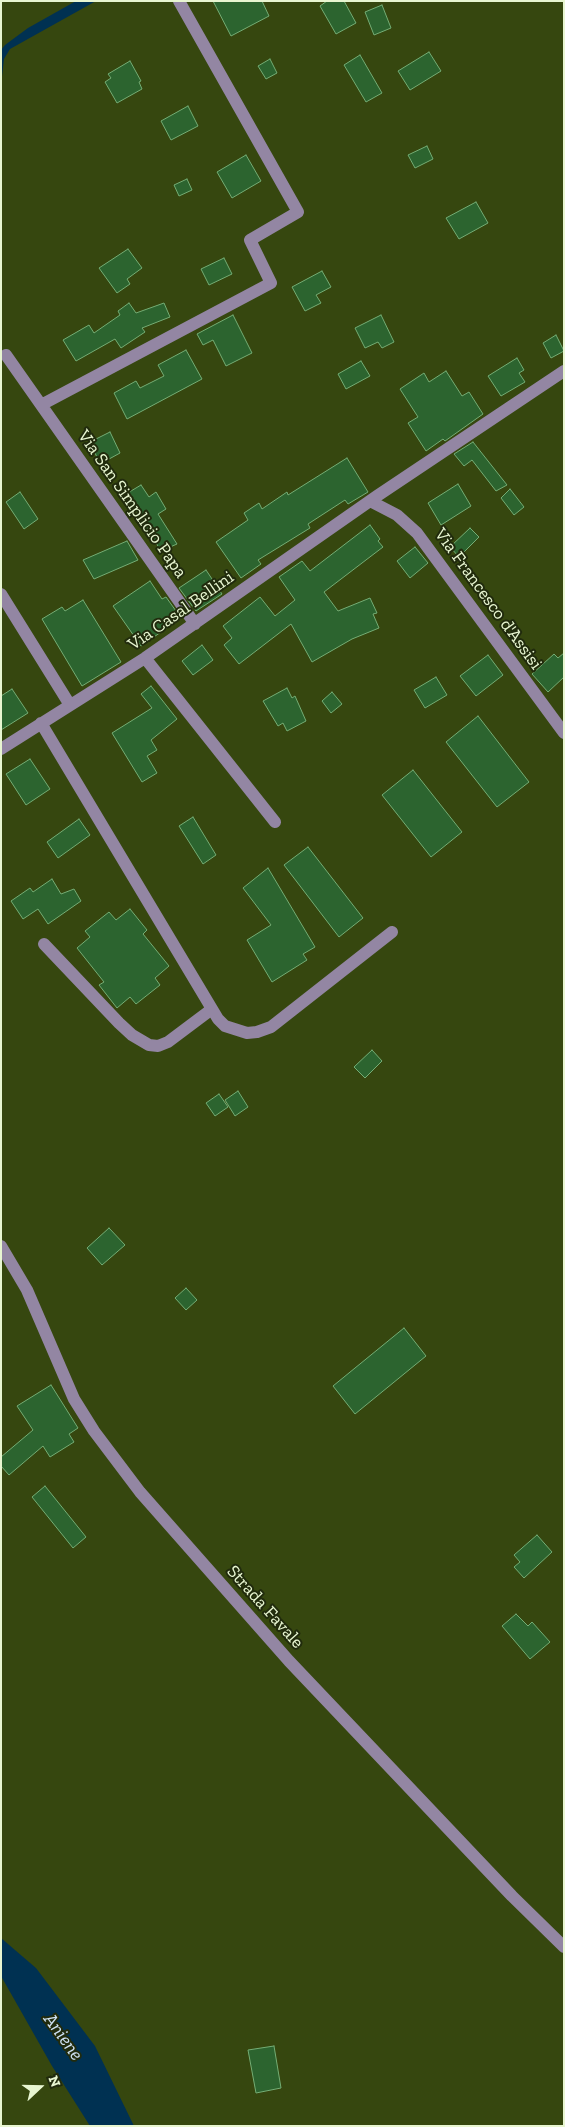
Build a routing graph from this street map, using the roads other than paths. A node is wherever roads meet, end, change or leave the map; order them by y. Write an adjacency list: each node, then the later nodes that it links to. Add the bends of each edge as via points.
1 (179, 1): 4 (street, via 298,212 250,240 271,284)
2 (6, 355): 4 (street, Via San Simplicio Papa)
3 (564, 371): 5 (street, Via Casal Bellini)
4 (41, 405): 7 (street, Via San Simplicio Papa)
5 (374, 498): 7 (street, Via Casal Bellini); 11 (street, Via Francesco d'Assisi, via 397,514 422,539)
6 (1, 594): 9 (street)
7 (195, 624): 8 (street, Via Casal Bellini)
8 (145, 658): 9 (street, Via Casal Bellini); 13 (street)
9 (70, 705): 10 (street, Via Casal Bellini)
10 (41, 723): 12 (street, Via Casal Bellini); 16 (street)
11 (564, 733)
12 (1, 749)
13 (275, 822)
14 (392, 932): 16 (street, via 265,1030 247,1033 230,1029)
15 (44, 944): 16 (street, via 119,1023 149,1045 168,1042)
16 (212, 1009)
17 (1, 1246): 18 (street, Strada Favale, via 30,1295 74,1399 134,1485 289,1661)
18 (564, 1947)

